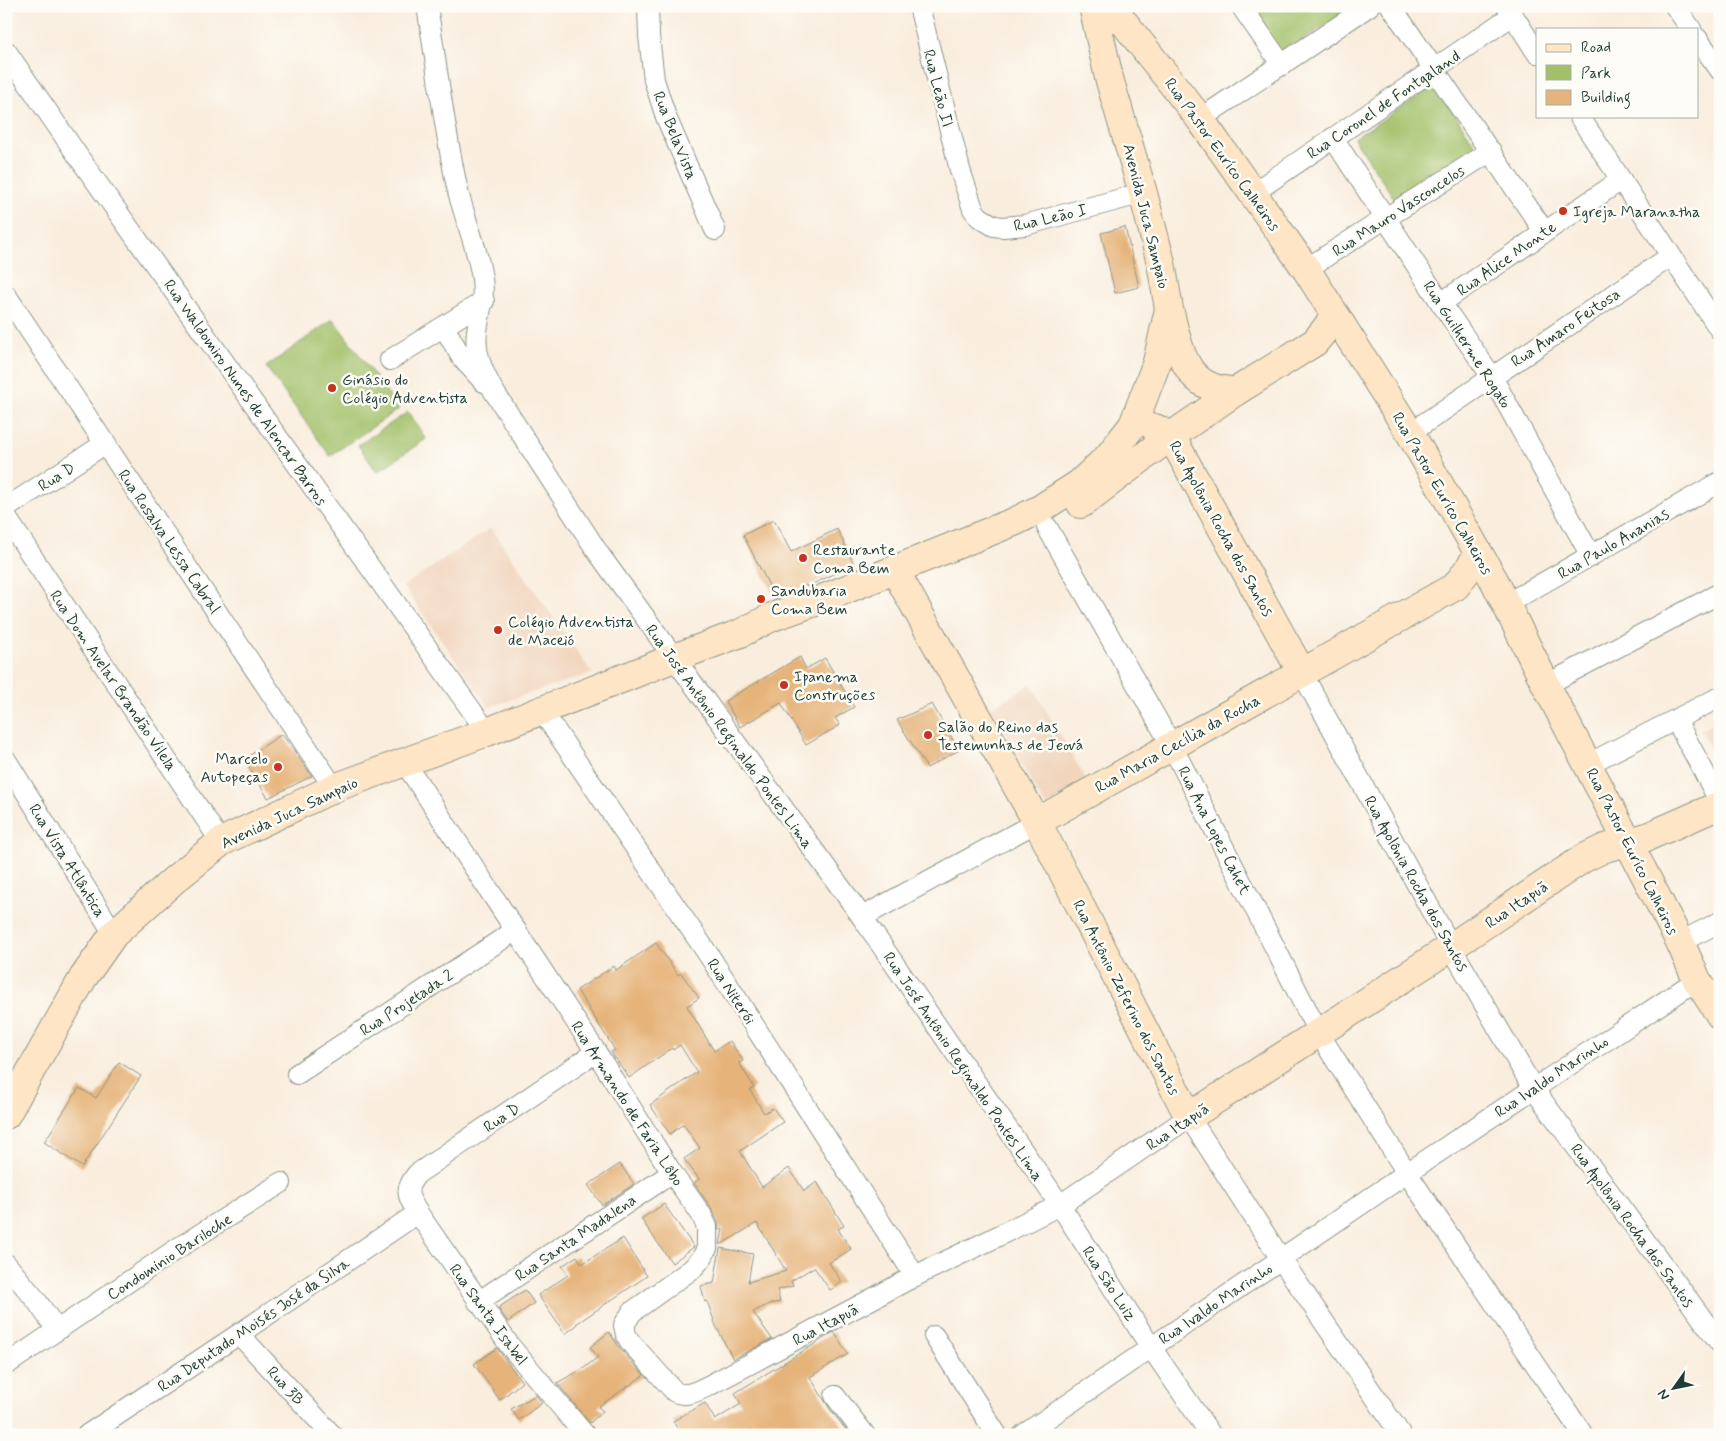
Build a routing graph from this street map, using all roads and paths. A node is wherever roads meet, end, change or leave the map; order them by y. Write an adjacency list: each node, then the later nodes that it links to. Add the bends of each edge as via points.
1 (427, 6): 34 (street, Rua José Antônio Reginaldo Pontes Lima, via 457,188 482,279)
2 (648, 6): 29 (street, Rua BelaVista, via 654,80)
3 (919, 6): 24 (street, Rua Leão II)
4 (1093, 6): 19 (main road, Avenida Juca Sampaio)
5 (1110, 6): 15 (main road, Rua Pastor Euríco Calheiros)
6 (1241, 6): 16 (street)
7 (1369, 6): 16 (street)
8 (1390, 6): 17 (street)
9 (1675, 6): 11 (street)
10 (1510, 11): 13 (street); 17 (street, Rua Coronel de Fontgaland)
11 (1690, 28)
12 (1698, 39): 18 (street)
13 (1536, 50)
14 (6, 51): 64 (street, Rua Waldomiro Nunes de Alencar Barros)
15 (1150, 57): 19 (main road, via 1125,60); 21 (main road, Rua Pastor Euríco Calheiros)
16 (1282, 65): 21 (street)
17 (1434, 70): 22 (street, Rua Coronel de Fontgaland); 23 (street)
18 (1720, 70)
19 (1109, 78): 26 (main road, Avenida Juca Sampaio)
20 (1580, 118): 25 (street)
21 (1200, 119): 27 (main road, Rua Pastor Euríco Calheiros)
22 (1333, 138): 27 (street, Rua Coronel de Fontgaland); 28 (street, Rua Guilherme Rogato)
23 (1491, 151): 28 (street, Rua Mauro Vasconcelos); 30 (street)
24 (960, 170): 26 (street, Rua Leão I, via 976,213 986,222 1004,227 1025,225)
25 (1621, 180): 30 (street, Rua Alice Monte); 31 (street)
26 (1143, 193): 36 (main road, Avenida Juca Sampaio, via 1161,263)
27 (1253, 193): 32 (main road, Rua Pastor Euríco Calheiros)
28 (1386, 217): 32 (street, Rua Mauro Vasconcelos); 35 (street, Rua Guilherme Rogato)
29 (715, 230)
30 (1544, 231): 35 (street, Rua Alice Monte)
31 (1671, 256): 39 (street); 41 (street, Rua Amaro Feitosa)
32 (1306, 269): 38 (main road, Rua Pastor Euríco Calheiros)
33 (6, 295): 47 (street, Rua Rosalva Lessa Cabral)
34 (484, 302): 37 (street); 42 (street, Rua José Antônio Reginaldo Pontes Lima, via 476,347 480,365)
35 (1441, 304): 41 (street, Rua Guilherme Rogato)
36 (1168, 309): 43 (main road, via 1189,370 1211,387); 44 (main road, Avenida Juca Sampaio, via 1157,362)
37 (444, 327): 40 (street); 42 (street, via 475,375)
38 (1343, 327): 43 (main road, Avenida Juca Sampaio); 45 (main road, Rua Pastor Euríco Calheiros)
39 (1720, 330)
40 (390, 360)
41 (1492, 377): 45 (street, Rua Amaro Feitosa); 53 (street, Rua Guilherme Rogato)
42 (493, 390): 58 (street, Rua José Antônio Reginaldo Pontes Lima, via 599,554)
43 (1235, 392): 46 (main road, Avenida Juca Sampaio)
44 (1133, 425): 46 (main road, Rua Apolônia Rocha dos Santos, via 1150,426); 54 (main road, Avenida Juca Sampaio, via 1108,458 1079,484 1040,509)
45 (1410, 433): 52 (main road, Rua Pastor Euríco Calheiros)
46 (1171, 436): 51 (main road, Avenida Juca Sampaio); 59 (main road, Rua Apolônia Rocha dos Santos)
47 (106, 444): 49 (street, Rua D); 69 (street, Rua Rosalva Lessa Cabral)
48 (1720, 482): 53 (street, Rua Paulo Ananias)
49 (6, 508)
50 (6, 517): 73 (street, Rua Dom Avelar Brandão Vilela)
51 (1047, 527): 54 (main road, Avenida Juca Sampaio, via 1000,548); 65 (street, Rua Ana Lopes Cahet)
52 (1479, 554): 55 (main road, Rua Maria Cecília da Rocha); 56 (main road, Rua Pastor Euríco Calheiros)
53 (1591, 556): 56 (street, Rua Paulo Ananias)
54 (899, 577): 58 (main road, Avenida Juca Sampaio, via 772,617 742,633); 71 (main road, Rua Antônio Zeferino dos Santos)
55 (1456, 586): 56 (main road, via 1477,581); 59 (main road, Rua Maria Cecília da Rocha)
56 (1500, 593): 60 (main road, Rua Pastor Euríco Calheiros)
57 (1720, 593): 60 (street)
58 (674, 658): 62 (main road, Avenida Juca Sampaio); 74 (street, Rua José Antônio Reginaldo Pontes Lima)
59 (1302, 673): 65 (main road, Rua Maria Cecília da Rocha); 79 (street, Rua Apolônia Rocha dos Santos)
60 (1546, 684): 68 (main road, Rua Pastor Euríco Calheiros)
61 (1720, 697): 63 (street)
62 (542, 711): 64 (main road, Avenida Juca Sampaio); 96 (street, Rua Niterói, via 710,957)
63 (1676, 720): 68 (street); 70 (street)
64 (487, 732): 67 (main road, Avenida Juca Sampaio)
65 (1172, 746): 71 (main road, Rua Maria Cecília da Rocha); 82 (street, Rua Ana Lopes Cahet)
66 (6, 760): 77 (street, Rua Vista Atlântica)
67 (406, 763): 69 (main road, Avenida Juca Sampaio); 76 (street, Rua Armando de Faria Lôbo)
68 (1588, 764): 72 (main road, Rua Pastor Euríco Calheiros)
69 (334, 788): 73 (main road, Avenida Juca Sampaio)
70 (1720, 804): 72 (main road, Rua Itapuã, via 1647,837)
71 (1037, 822): 74 (street, Rua Maria Cecília da Rocha); 87 (main road, Rua Antônio Zeferino dos Santos)
72 (1628, 841): 78 (main road, Rua Pastor Euríco Calheiros); 79 (main road, Rua Itapuã, via 1584,858)
73 (221, 842): 77 (main road, Avenida Juca Sampaio)
74 (862, 917): 92 (street, Rua José Antônio Reginaldo Pontes Lima)
75 (1720, 922): 78 (street)
76 (516, 930): 83 (street, Rua Armando de Faria Lôbo); 84 (street, Rua Projetada 2)
77 (114, 934): 86 (main road, Avenida Juca Sampaio, via 83,978)
78 (1680, 942): 80 (main road, Rua Pastor Euríco Calheiros)
79 (1451, 947): 82 (main road, Rua Itapuã); 85 (street, Rua Apolônia Rocha dos Santos)
80 (1697, 980): 81 (main road, Rua Pastor Euríco Calheiros); 85 (street, Rua Ivaldo Marinho)
81 (1720, 1015)
82 (1318, 1032): 87 (main road, Rua Itapuã); 89 (street)
83 (596, 1052): 88 (street, Rua Armando de Faria Lôbo); 91 (street, Rua D, via 417,1174)
84 (297, 1074)
85 (1533, 1088): 89 (street, Rua Ivaldo Marinho); 101 (street, Rua Apolônia Rocha dos Santos)
86 (6, 1115)
87 (1189, 1117): 92 (street, Rua Itapuã); 94 (street, Rua Antônio Zeferino dos Santos)
88 (672, 1173): 97 (street, Rua Santa Madalena); 104 (street, Rua Armando de Faria Lôbo, via 701,1214 707,1227 707,1248 692,1269 632,1312 624,1329 631,1343 675,1392 686,1394)
89 (1407, 1173): 94 (street, Rua Ivaldo Marinho); 114 (street)
90 (281, 1183): 98 (street, Condominio Bariloche)
91 (409, 1184): 93 (street, Rua Santa Isabel, via 410,1200)
92 (1060, 1205): 96 (street, Rua Itapuã); 102 (street, Rua São Luiz)
93 (418, 1213): 97 (street, Rua Santa Isabel); 99 (street, Rua Deputado Moisés José da Silva)
94 (1281, 1259): 102 (street, Rua Ivaldo Marinho); 113 (street, Rua Antônio Zeferino dos Santos)
95 (8, 1272): 98 (street)
96 (915, 1276): 104 (street, Rua Itapuã)
97 (478, 1302): 109 (street, Rua Santa Isabel, via 510,1346)
98 (57, 1330): 103 (street, Condominio Bariloche)
99 (239, 1334): 107 (street, Rua Deputado Moisés José da Silva); 108 (street, Rua 3B)
100 (934, 1336): 110 (street)
101 (1720, 1343)
102 (1150, 1346): 111 (street, Rua Ivaldo Marinho); 112 (street, Rua São Luiz)
103 (6, 1365)
104 (710, 1385)
105 (835, 1396): 106 (street)
106 (860, 1433)
107 (88, 1435)
108 (332, 1435)
109 (585, 1435)
110 (997, 1435)
111 (1023, 1435)
112 (1211, 1435)
113 (1401, 1435)
114 (1583, 1435)

